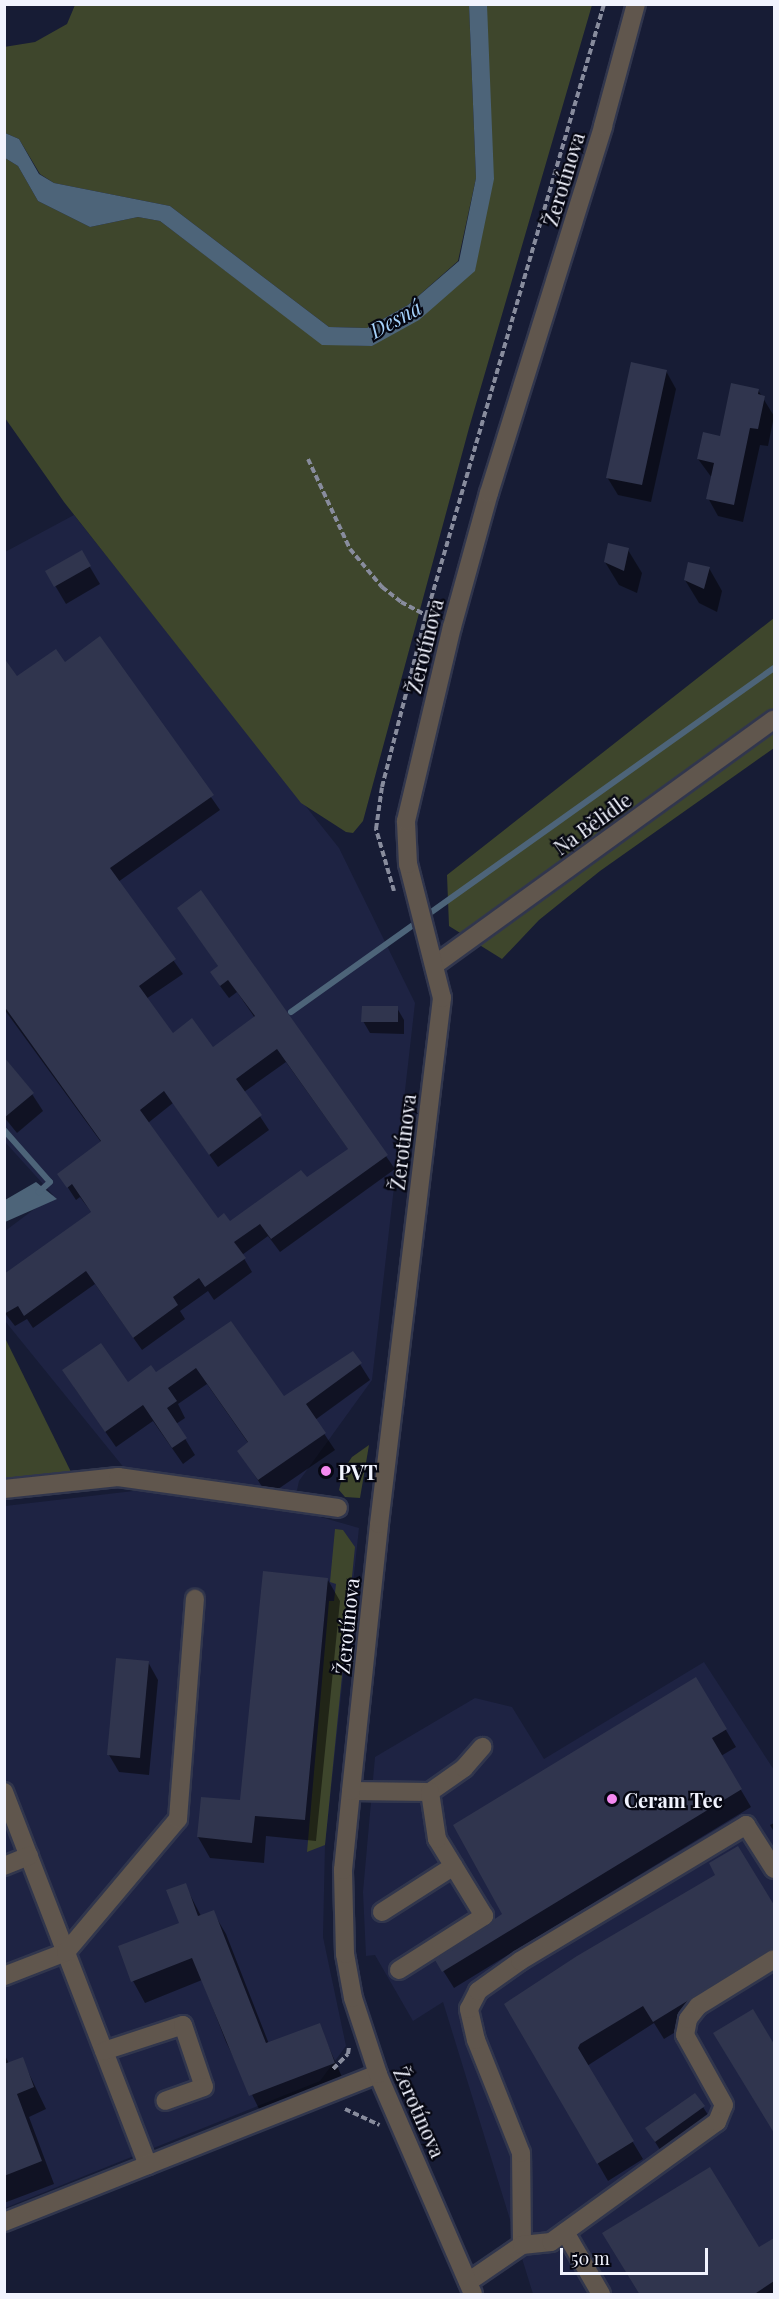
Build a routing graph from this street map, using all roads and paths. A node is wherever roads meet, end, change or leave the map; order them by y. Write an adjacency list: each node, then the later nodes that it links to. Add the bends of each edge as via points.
1 (604, 4): 4 (path)
2 (636, 4): 5 (street, Žerotínova)
3 (308, 459): 4 (path, via 350,549 382,587)
4 (426, 616): 5 (path); 7 (path, via 382,787 376,829)
5 (452, 627): 8 (street, Žerotínova, via 406,821 408,864)
6 (774, 719): 8 (street, Na Bělidle)
7 (396, 896)
8 (436, 964): 13 (street, Žerotínova, via 442,998)
9 (4, 1489): 10 (street, via 118,1477)
10 (338, 1508)
11 (195, 1599): 21 (street, via 178,1819)
12 (483, 1747): 15 (street, via 464,1768)
13 (351, 1791): 15 (street); 26 (street, Žerotínova, via 344,1870 345,1954 353,1998)
14 (4, 1792): 16 (street)
15 (430, 1792): 18 (street, via 437,1839)
16 (29, 1856): 17 (street); 21 (street)
17 (4, 1866)
18 (454, 1866): 20 (street); 23 (street, via 484,1916)
19 (774, 1869): 33 (street, via 746,1826 520,1961 478,1991 469,2009 476,2040 520,2153)
20 (382, 1912)
21 (66, 1952): 24 (street); 25 (street)
22 (774, 1959): 32 (street, via 698,2006 688,2019 685,2035 724,2105 717,2122)
23 (399, 1970)
24 (4, 1976)
25 (104, 2051): 27 (street, via 183,2025 204,2087); 30 (street)
26 (378, 2074): 29 (street, Žerotínova); 30 (street)
27 (165, 2101)
28 (345, 2109): 29 (path, via 367,2116 387,2131)
29 (402, 2126): 34 (street, Žerotínova)
30 (148, 2165): 31 (street)
31 (4, 2222)
32 (566, 2232): 33 (street, via 551,2242); 35 (street)
33 (522, 2245): 34 (street)
34 (471, 2289)
35 (593, 2290)

